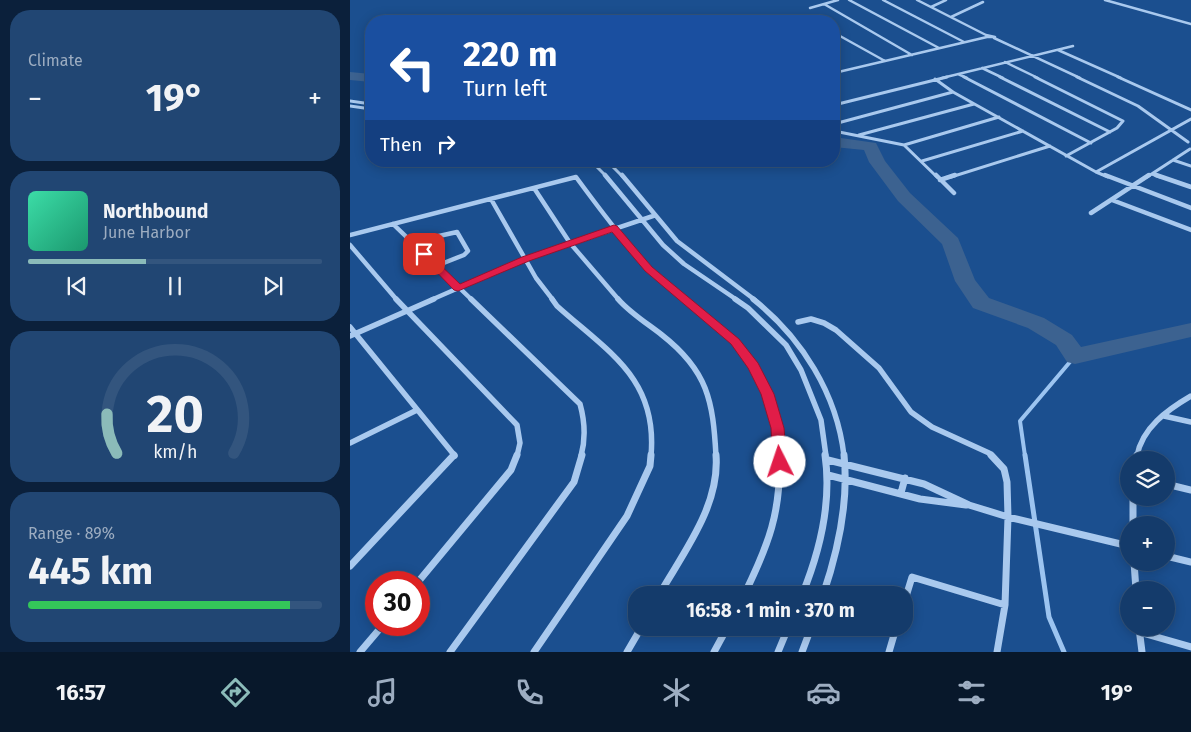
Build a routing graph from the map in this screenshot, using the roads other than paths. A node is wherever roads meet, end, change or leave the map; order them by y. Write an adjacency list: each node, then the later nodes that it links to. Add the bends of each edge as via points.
1 (838, 0): 8 (street)
2 (849, 0): 17 (street)
3 (883, 0): 15 (street)
4 (917, 0): 9 (street)
5 (946, 0): 9 (street)
6 (1105, 0): 12 (street)
7 (984, 2): 11 (street)
8 (824, 4): 10 (street); 19 (street)
9 (931, 7): 11 (street)
10 (810, 8)
11 (951, 17): 14 (street)
12 (1191, 24)
13 (840, 36): 21 (street)
14 (986, 36): 15 (street); 20 (street)
15 (964, 43): 17 (street)
16 (1073, 46): 18 (street)
17 (939, 48): 19 (street)
18 (1058, 50): 20 (street); 34 (street)
19 (912, 55): 21 (street)
20 (1029, 56): 22 (street); 38 (street, via 1138,106)
21 (885, 61): 24 (street)
22 (1005, 62): 23 (street); 40 (street, via 1123,121)
23 (982, 68): 25 (street); 40 (street)
24 (840, 72)
25 (958, 74): 26 (street); 44 (street)
26 (935, 80): 27 (street); 30 (street)
27 (953, 92): 31 (street); 37 (street)
28 (350, 101): 29 (street)
29 (365, 103)
30 (840, 104)
31 (975, 104): 35 (street); 42 (street)
32 (350, 106): 33 (street)
33 (365, 108)
34 (1191, 110)
35 (999, 117): 39 (street); 45 (street)
36 (1191, 119): 38 (street)
37 (840, 122)
38 (1172, 129): 43 (street); 54 (street)
39 (1023, 131): 46 (street); 50 (street)
40 (1110, 132): 44 (street)
41 (840, 133): 42 (street)
42 (858, 136): 45 (street)
43 (1190, 143): 47 (street, via 1184,145)
44 (1091, 144): 48 (street)
45 (904, 145): 50 (street)
46 (1050, 146): 48 (street); 56 (street)
47 (1191, 149): 49 (street)
48 (1066, 156): 54 (street)
49 (1172, 160): 51 (street); 55 (street)
50 (922, 161): 56 (street)
51 (1191, 166)
52 (598, 167): 66 (street)
53 (613, 167): 65 (street)
54 (1096, 172): 57 (street)
55 (1152, 174): 57 (street); 58 (street)
56 (940, 180): 60 (street)
57 (1132, 186): 62 (street); 63 (street)
58 (1191, 187)
59 (534, 188): 61 (street); 68 (street, via 576,177); 72 (street)
60 (954, 193)
61 (491, 199): 67 (street); 74 (street)
62 (1112, 200): 64 (street); 69 (street)
63 (1191, 208)
64 (1092, 213)
65 (653, 216): 66 (street); 89 (street, via 676,240 778,320 797,342 816,369 837,419)
66 (641, 220): 68 (street); 88 (street, via 684,264 748,308 786,345 801,370 821,420)
67 (394, 224): 70 (street); 71 (street)
68 (614, 228): 72 (street); 104 (street, via 649,269 735,341 754,366 767,394 778,428 781,478 764,554)
69 (1191, 230)
70 (350, 235)
71 (412, 242): 75 (street); 75 (street, via 457,232 468,251)
72 (570, 243): 74 (street); 103 (street, via 621,303 680,349 704,382 714,421 717,464 711,497)
73 (350, 245): 77 (street)
74 (525, 259): 76 (street); 120 (street, via 557,306 628,370 648,407 652,434 650,466 627,516)
75 (436, 266): 76 (street)
76 (458, 288): 77 (street); 119 (street, via 580,404 585,422 584,446 574,482)
77 (406, 311): 80 (street); 102 (street, via 517,424 521,440 511,470)
78 (798, 322): 97 (street, via 811,319 836,330 879,368 911,412 932,427 989,453 1004,468 1008,482)
79 (350, 327): 80 (street)
80 (353, 335): 82 (street)
81 (1191, 396): 83 (street)
82 (417, 410): 86 (street); 101 (street, via 455,456)
83 (1164, 416): 84 (street); 87 (street, via 1141,441)
84 (1191, 422)
85 (350, 434): 86 (street)
86 (352, 442)
87 (1138, 451)
88 (828, 460): 89 (street); 90 (street)
89 (845, 463): 91 (street); 92 (street)
90 (828, 475): 92 (street); 105 (street, via 824,521)
91 (905, 478): 95 (street); 96 (street)
92 (844, 479): 95 (street); 106 (street, via 841,521)
93 (1175, 486): 94 (street)
94 (1191, 490)
95 (901, 493): 96 (street)
96 (969, 505): 97 (street)
97 (1008, 516): 98 (street); 108 (street)
98 (1120, 544)
99 (1175, 558): 100 (street)
100 (1191, 562)
101 (350, 566)
102 (427, 571)
103 (664, 586)
104 (748, 586)
105 (806, 586)
106 (825, 586)
107 (909, 586): 108 (street, via 912,577)
108 (1005, 605): 126 (street)
109 (374, 636): 118 (street)
110 (636, 636): 121 (street)
111 (723, 636): 122 (street)
112 (785, 636): 123 (street)
113 (808, 636): 124 (street)
114 (894, 636): 125 (street)
115 (1140, 636): 127 (street)
116 (1157, 636): 117 (street)
117 (1191, 647)
118 (360, 652)
119 (450, 652)
120 (534, 652)
121 (627, 652)
122 (714, 652)
123 (778, 652)
124 (802, 652)
125 (889, 652)
126 (997, 652)
127 (1142, 652)

